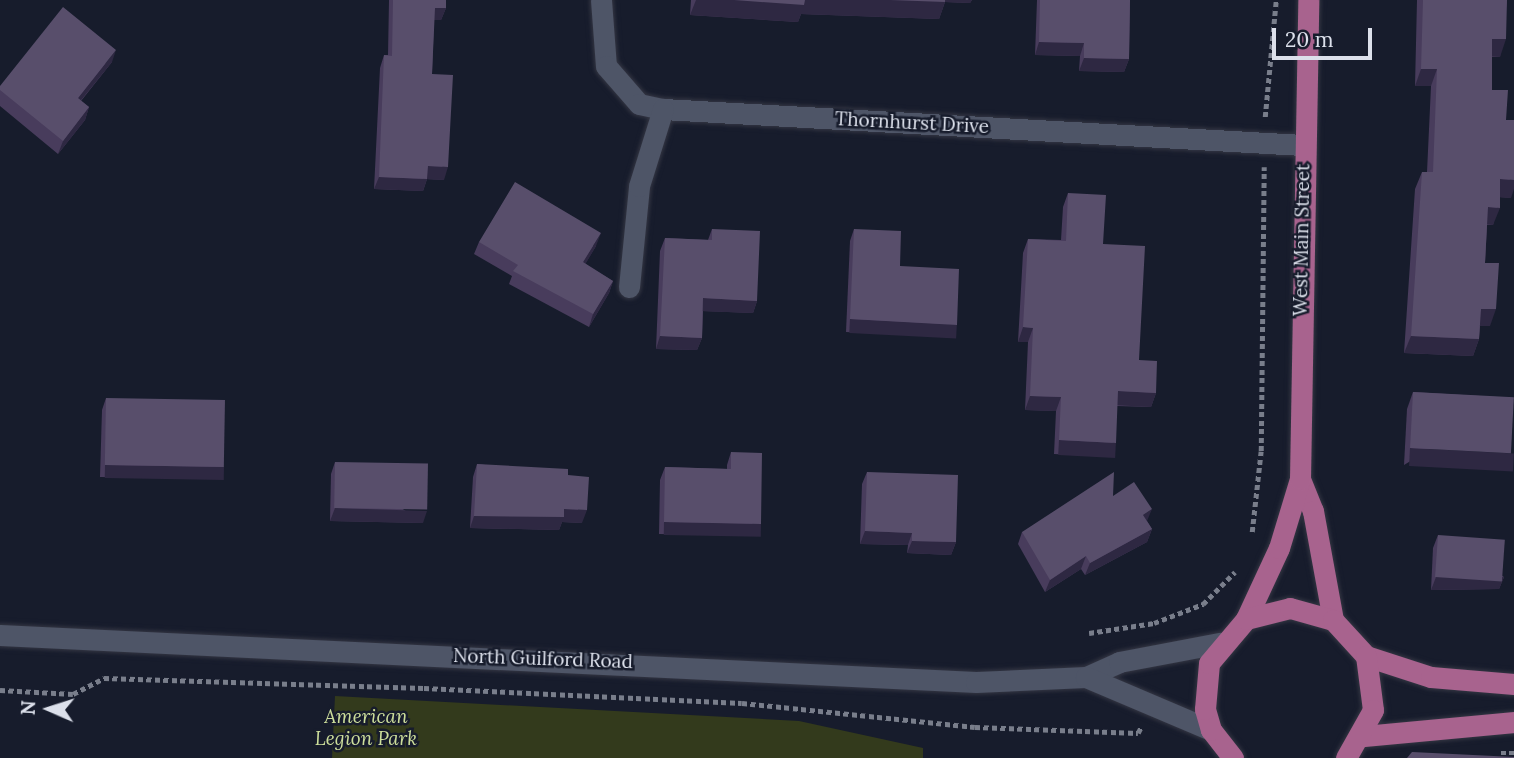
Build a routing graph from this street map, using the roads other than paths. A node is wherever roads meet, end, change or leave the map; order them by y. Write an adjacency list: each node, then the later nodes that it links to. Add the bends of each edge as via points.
1 (601, 0): 3 (street, Thornhurst Drive, via 606,66 639,104)
2 (1308, 0): 4 (main road, West Main Street)
3 (663, 109): 4 (street, Thornhurst Drive); 5 (street, via 639,186)
4 (1303, 145): 6 (main road, West Main Street)
5 (629, 287)
6 (1300, 479): 7 (main road, West Main Street); 8 (main road, West Main Street, via 1313,511)
7 (1246, 619): 8 (main road, via 1290,608); 10 (main road)
8 (1333, 620): 11 (main road)
9 (0, 635): 12 (street, North Guilford Road, via 976,682)
10 (1220, 643): 12 (street, North Guilford Road, via 1119,662); 15 (main road, via 1203,686)
11 (1366, 656): 13 (main road, via 1431,677); 16 (main road, via 1374,683)
12 (1086, 677): 15 (street, North Guilford Road)
13 (1514, 684)
14 (1514, 722): 16 (main road)
15 (1211, 730): 17 (main road)
16 (1364, 736): 18 (main road)
17 (1233, 758)
18 (1346, 758)

